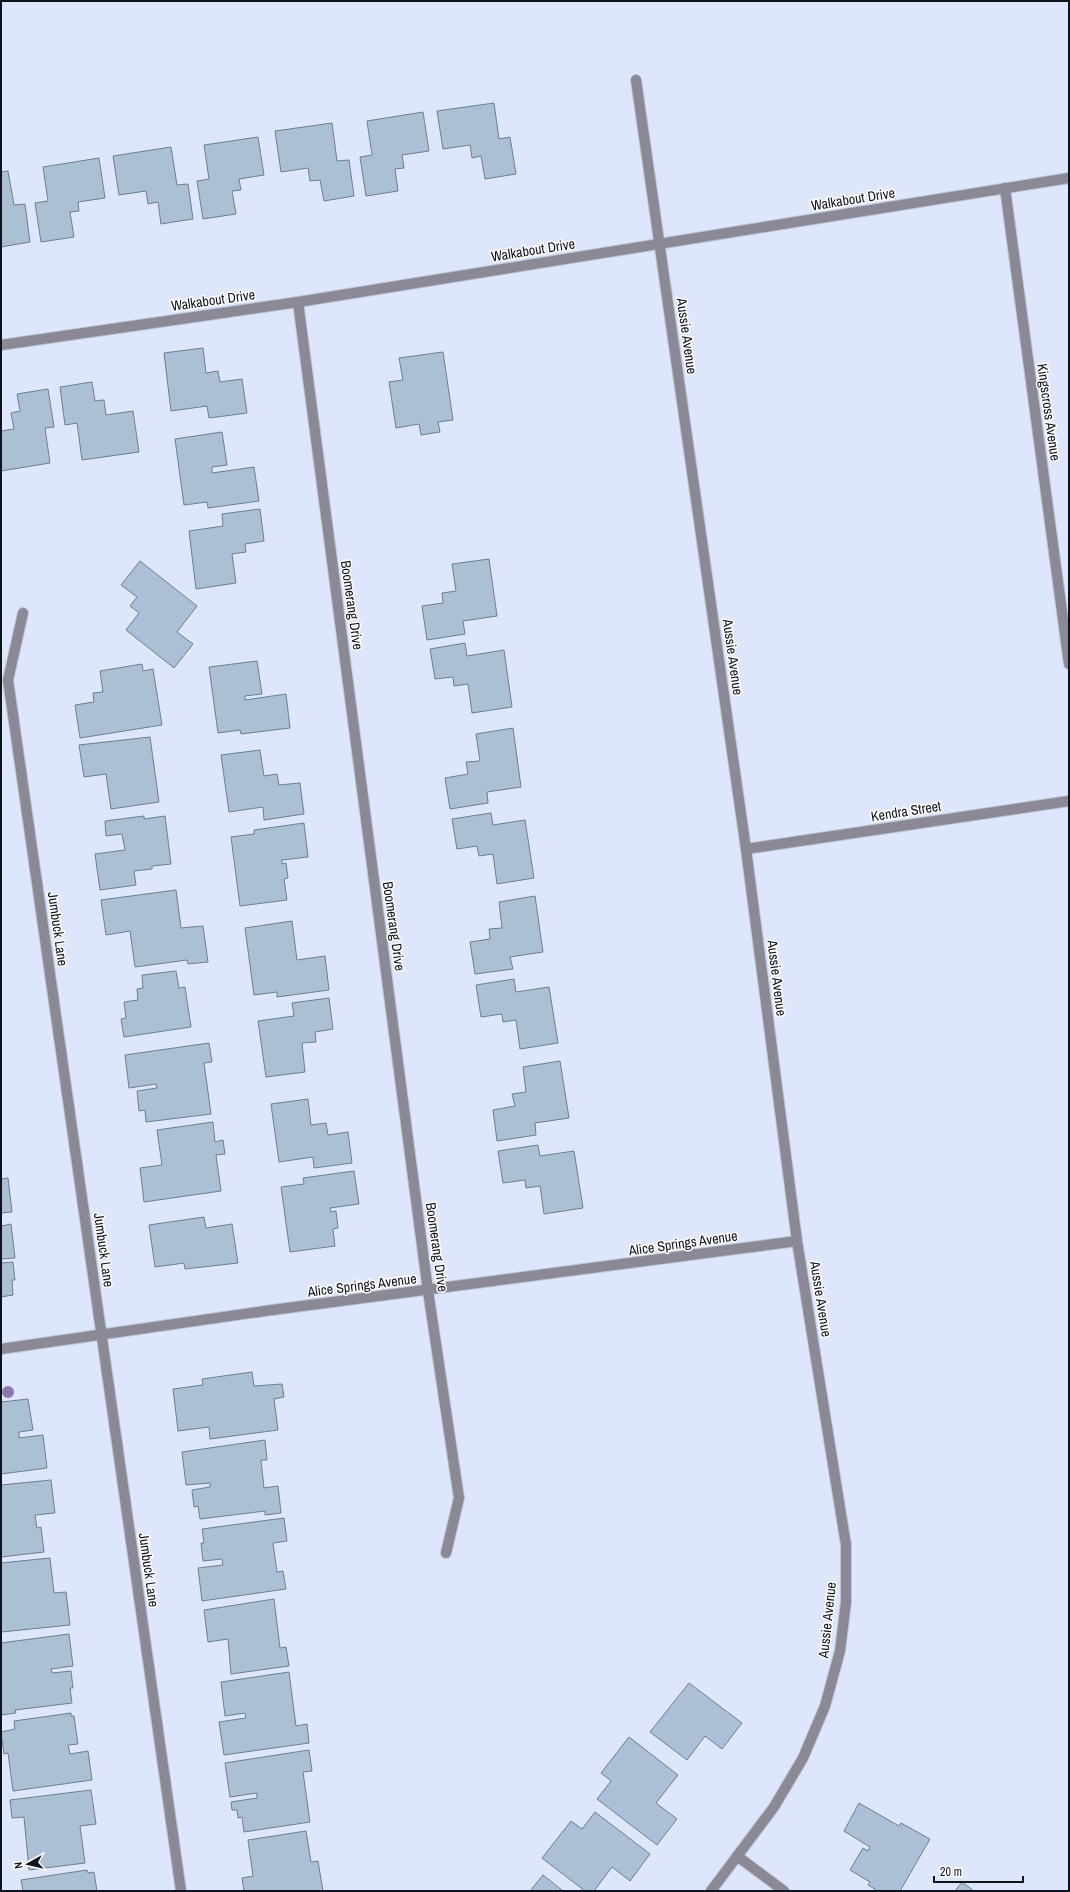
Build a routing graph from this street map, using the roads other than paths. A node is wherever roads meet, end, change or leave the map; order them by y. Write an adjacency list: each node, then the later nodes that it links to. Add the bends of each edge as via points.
1 (636, 80): 4 (street, Aussie Avenue)
2 (1069, 178): 3 (street, Walkabout Drive)
3 (1005, 188): 4 (street, Walkabout Drive); 8 (street, Kingscross Avenue)
4 (660, 245): 5 (street, Walkabout Drive); 10 (street, Aussie Avenue)
5 (298, 302): 6 (street, Walkabout Drive); 12 (street, Boomerang Drive)
6 (1, 345)
7 (23, 613): 13 (street, Jumbuck Lane, via 8,680)
8 (1069, 664)
9 (1069, 800): 10 (street, Kendra Street)
10 (746, 849): 11 (street, Aussie Avenue)
11 (797, 1241): 12 (street, Alice Springs Avenue); 16 (street, Aussie Avenue, via 846,1546 846,1602 840,1651 825,1706 803,1758 774,1806)
12 (428, 1291): 13 (street, Alice Springs Avenue); 15 (street, Boomerang Drive, via 459,1498)
13 (102, 1334): 14 (street, Alice Springs Avenue); 17 (street, Jumbuck Lane)
14 (1, 1349)
15 (446, 1553)
16 (737, 1856): 18 (street, Aussie Avenue); 19 (street)
17 (181, 1891)
18 (711, 1891)
19 (784, 1891)

